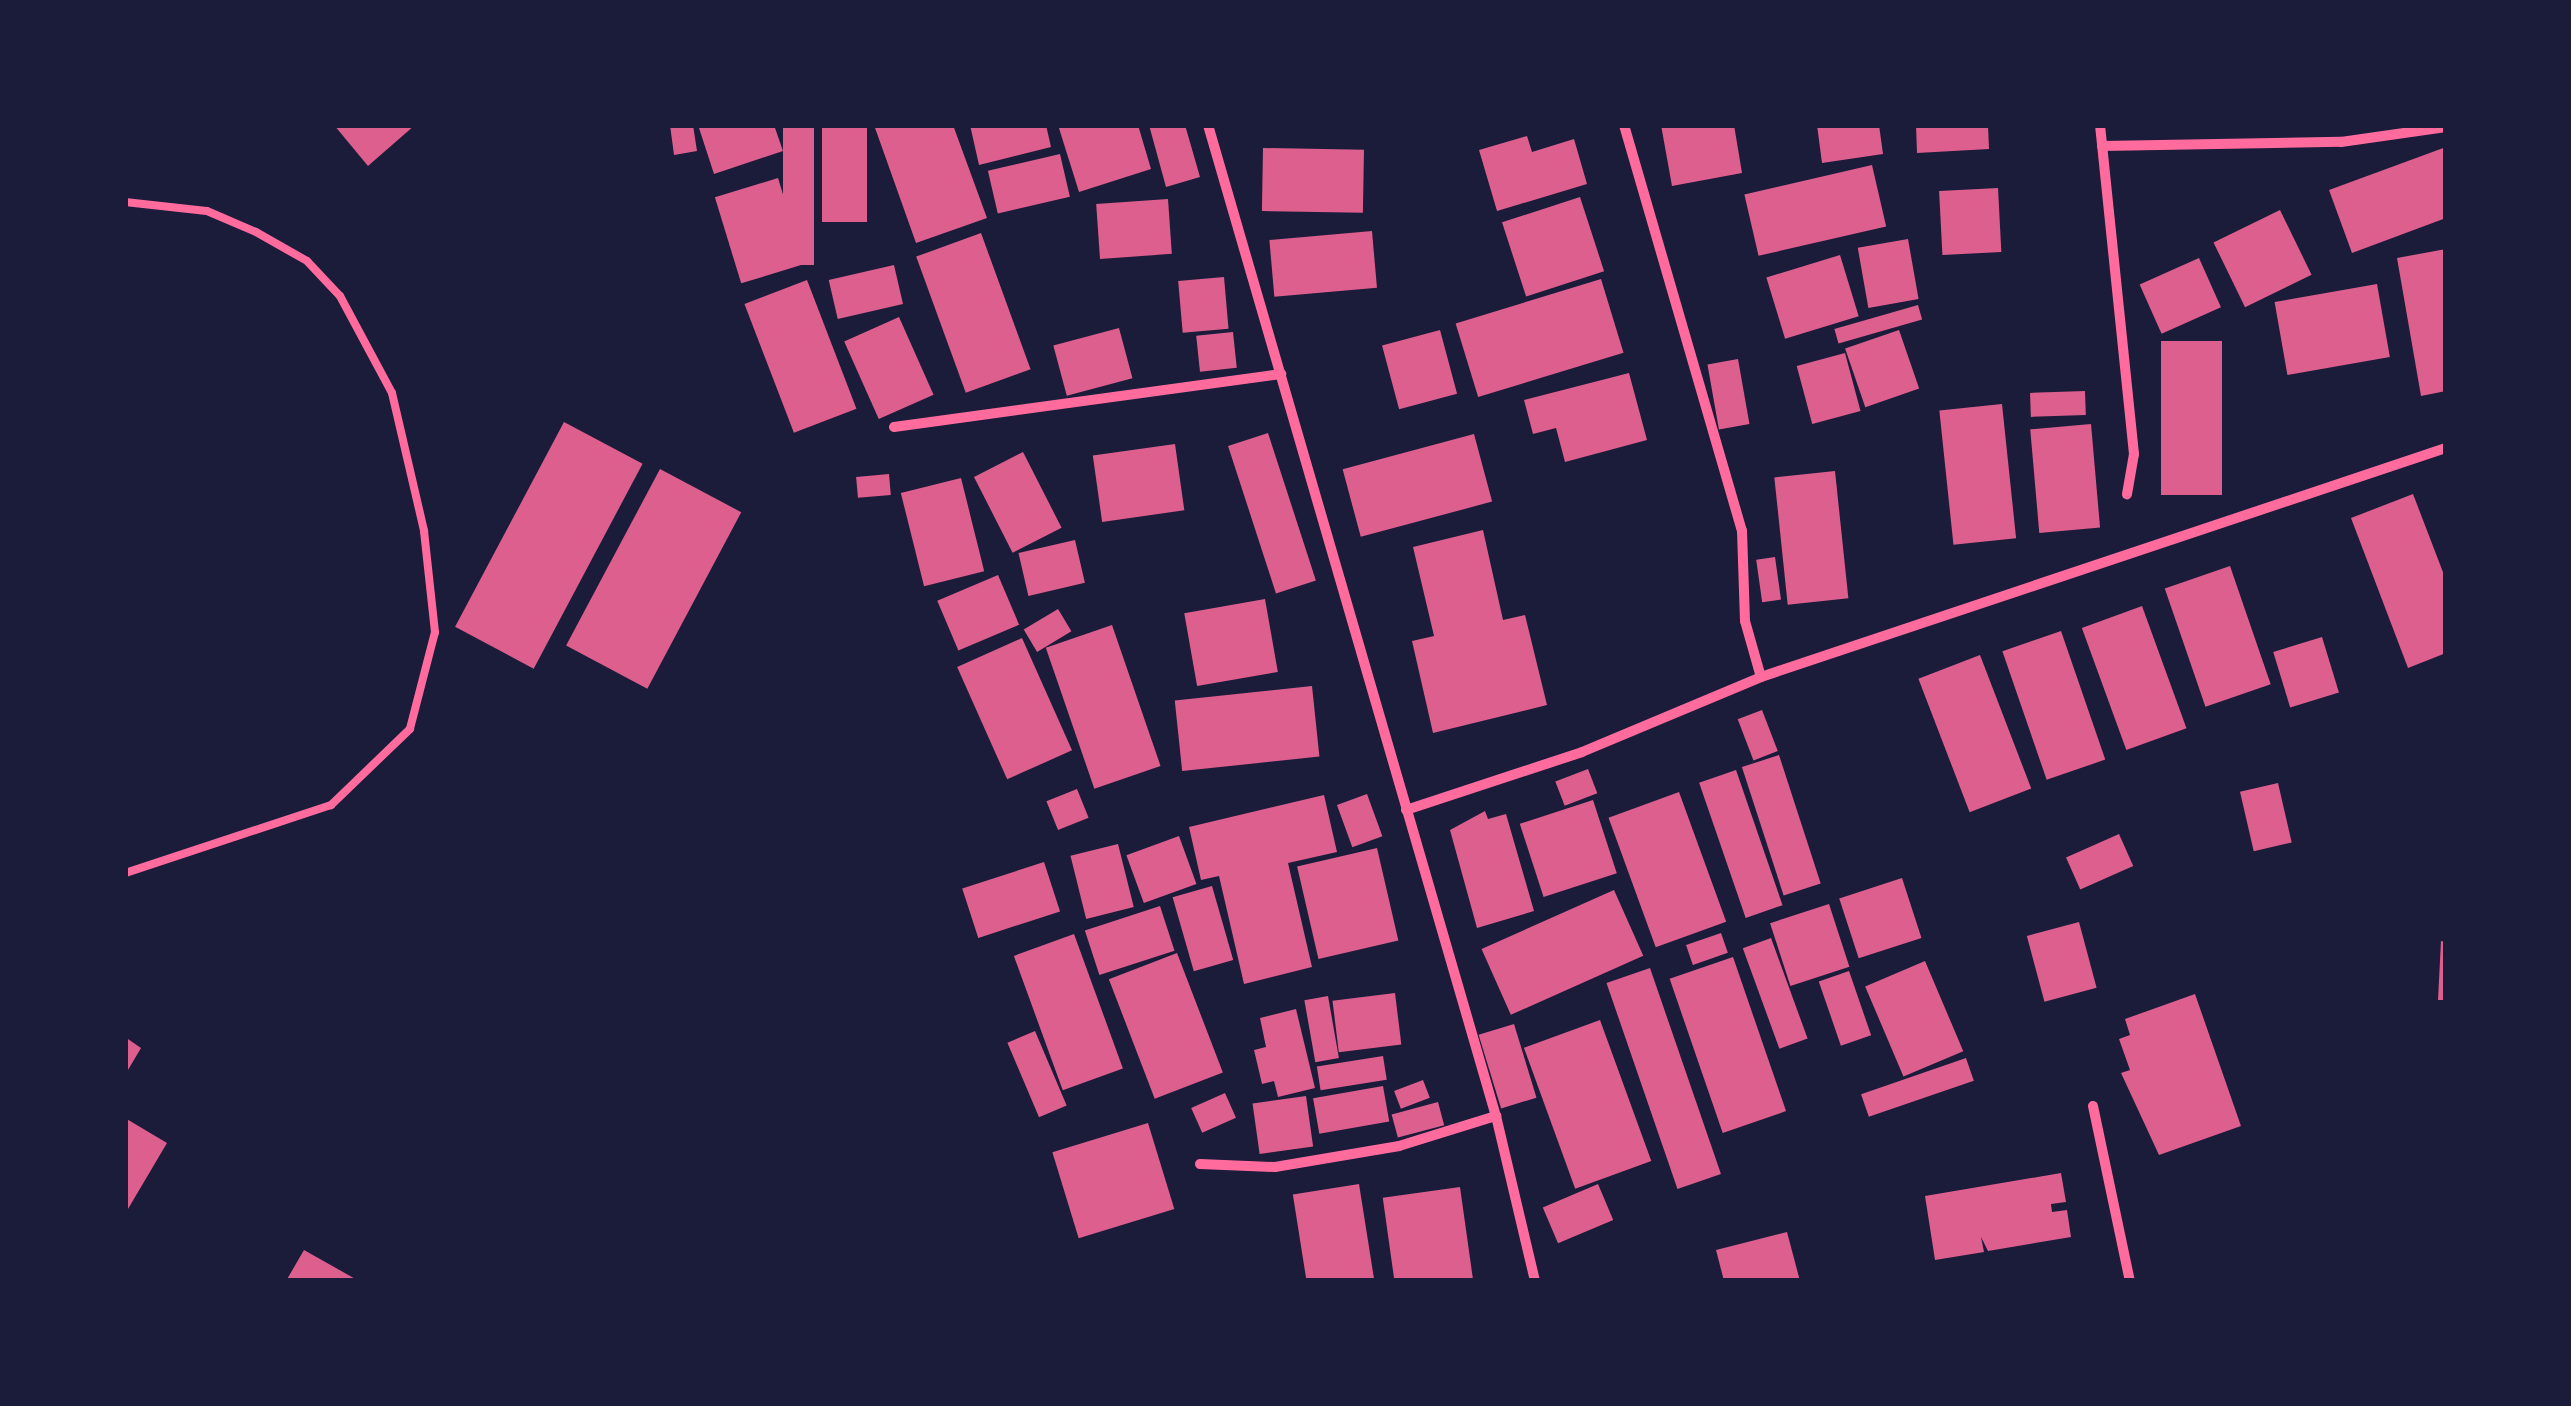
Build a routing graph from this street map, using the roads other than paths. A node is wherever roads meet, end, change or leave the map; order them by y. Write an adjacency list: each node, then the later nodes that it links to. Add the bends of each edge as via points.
1 (1208, 125): 7 (street)
2 (1624, 125): 11 (street, via 1742,531 1745,621)
3 (2100, 125): 5 (street)
4 (2446, 127): 5 (street, via 2340,142)
5 (2102, 146): 10 (street, via 2134,454)
6 (125, 202): 13 (lane, via 193,208 240,225 308,261 340,296 392,393 424,531 435,632 410,728 331,805)
7 (1281, 374): 8 (street); 12 (street)
8 (894, 428)
9 (2446, 448): 11 (street)
10 (2128, 494)
11 (1761, 676): 12 (street, via 1582,752)
12 (1406, 810): 15 (street)
13 (125, 873)
14 (2093, 1106): 18 (street)
15 (1496, 1116): 16 (street, via 1399,1146 1274,1167); 17 (street)
16 (1200, 1164)
17 (1535, 1281)
18 (2130, 1281)

